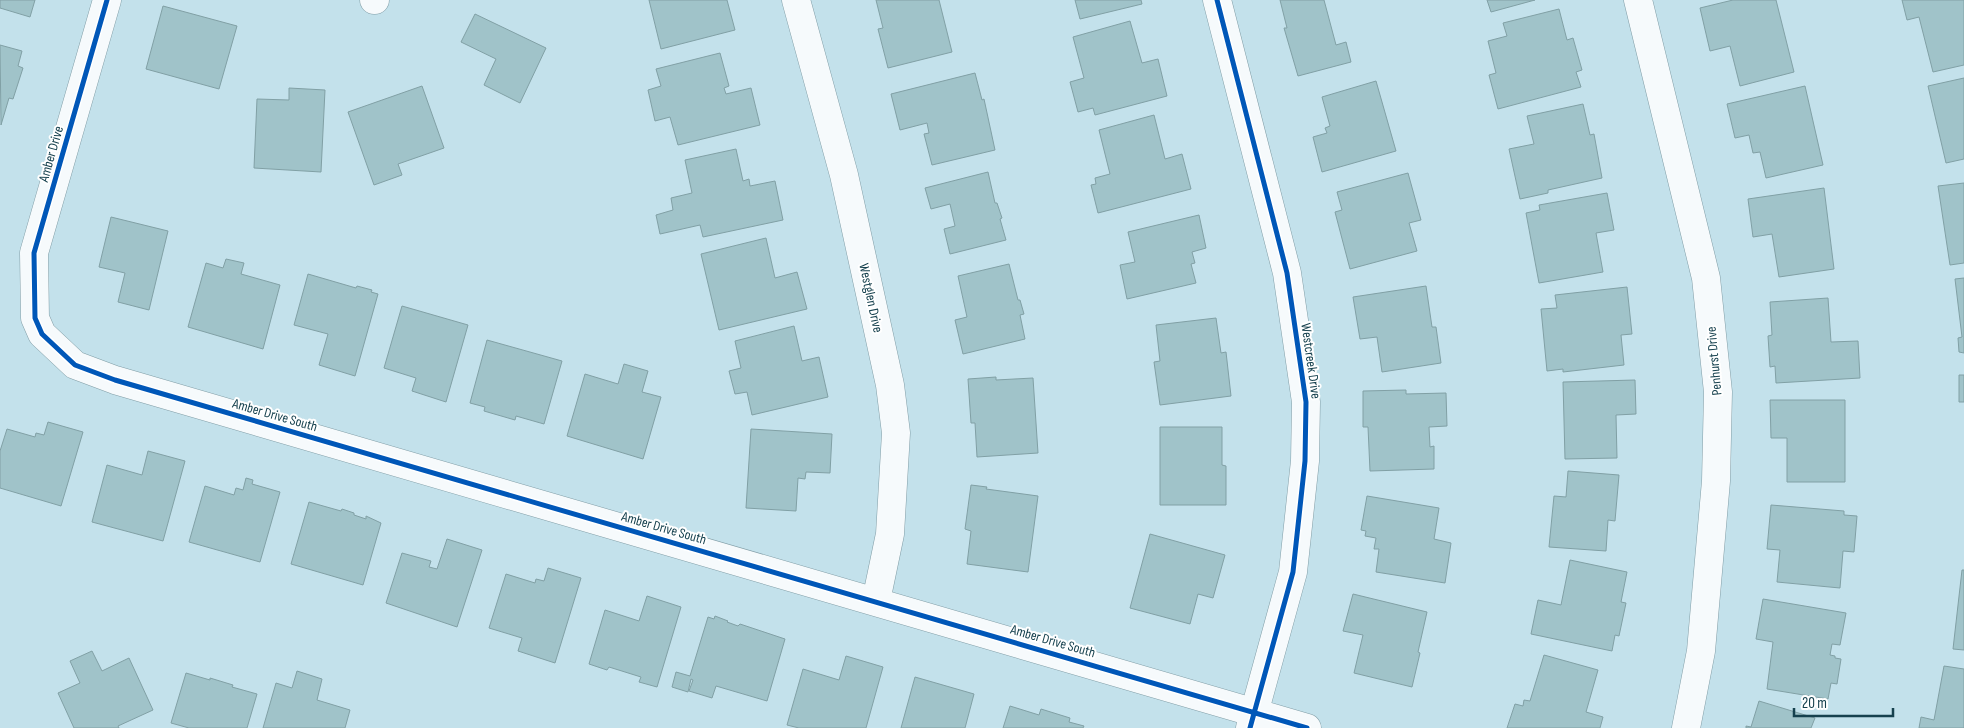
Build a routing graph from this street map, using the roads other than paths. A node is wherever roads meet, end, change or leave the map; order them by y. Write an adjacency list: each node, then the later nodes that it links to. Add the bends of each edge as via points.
1 (107, 0): 5 (street, Amber Drive, via 34,253)
2 (796, 0): 6 (street, Westglen Drive, via 844,175 890,385 896,433 890,534)
3 (1217, 0): 7 (street, Westcreek Drive, via 1287,273 1306,402 1305,461 1293,572)
4 (1638, 0): 9 (street, Penhurst Drive, via 1706,278 1718,392 1716,481 1701,651)
5 (35, 318): 6 (street, Amber Drive South, via 42,334 75,365 115,380)
6 (876, 601): 7 (street, Amber Drive South)
7 (1253, 720): 8 (street, Amber Drive South)
8 (1308, 728)
9 (1686, 728)

